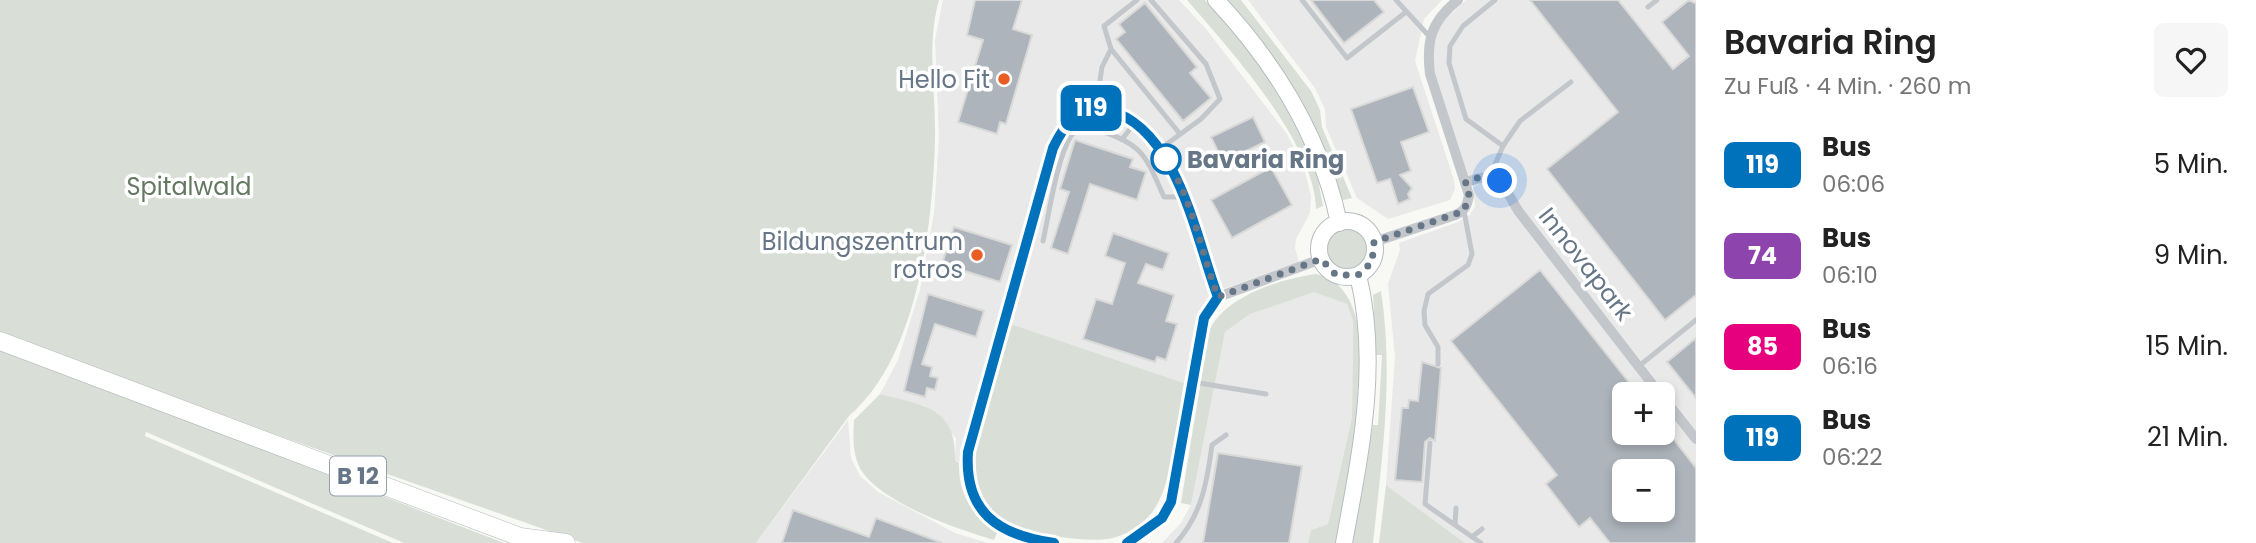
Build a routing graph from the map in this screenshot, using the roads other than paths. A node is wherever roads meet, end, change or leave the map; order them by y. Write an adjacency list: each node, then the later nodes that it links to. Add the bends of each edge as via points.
1 (1137, 0): 12 (lane, via 1104,26)
2 (1151, 0): 16 (lane, via 1206,64 1220,99)
3 (1216, 0): 24 (main road, via 1274,72 1303,121 1323,162)
4 (1302, 0): 10 (lane, via 1347,58)
5 (1396, 0): 10 (lane)
6 (1458, 0): 11 (street, via 1435,22)
7 (1495, 0): 18 (lane, via 1463,26 1450,46 1449,63 1466,119)
8 (1657, 0): 9 (lane)
9 (1648, 8)
10 (1406, 12): 11 (lane)
11 (1429, 36): 21 (street, via 1430,74)
12 (1111, 49): 14 (lane, via 1101,67); 16 (lane)
13 (1572, 82): 18 (lane, via 1520,121)
14 (1096, 107): 15 (street); 47 (street, via 1070,119 1053,148 968,452 971,492 983,514 1002,528)
15 (1135, 124): 17 (lane); 19 (street)
16 (1180, 134): 19 (lane)
17 (1123, 138): 22 (lane, via 1145,158 1164,197); 25 (lane, via 1092,128 1079,129 1071,136)
18 (1503, 146): 20 (lane)
19 (1160, 149): 22 (street)
20 (1490, 176): 21 (street); 33 (street, Innovapark, via 1500,181)
21 (1465, 183): 23 (street, via 1469,195)
22 (1185, 197): 29 (street)
23 (1464, 211): 26 (street); 32 (lane, via 1472,254 1468,265 1428,294 1424,311 1425,325 1438,347)
24 (1339, 223): 26 (main road, via 1361,225); 27 (main road, via 1322,237)
25 (1043, 241)
26 (1374, 242): 28 (main road, via 1372,262)
27 (1321, 259): 28 (main road, via 1336,275); 29 (street)
28 (1358, 275): 50 (main road, via 1366,318 1366,416)
29 (1218, 297): 34 (street, via 1204,318)
30 (1696, 320): 33 (lane)
31 (0, 341): 45 (main road, B 12)
32 (1438, 364)
33 (1639, 366): 35 (street, Innovapark)
34 (1193, 382): 36 (lane); 48 (street, via 1171,502 1162,518)
35 (1651, 382)
36 (1266, 394)
37 (1675, 413): 39 (street, Innovapark)
38 (1226, 435): 49 (lane, via 1212,445 1205,495)
39 (1696, 439)
40 (1430, 443): 42 (lane, via 1425,504)
41 (1456, 508): 42 (lane)
42 (1455, 525): 44 (lane)
43 (1482, 528): 44 (lane)
44 (1472, 537): 51 (lane)
45 (527, 541): 46 (main road, B 12)
46 (566, 543)
47 (1055, 543)
48 (1127, 543)
49 (1177, 543)
50 (1344, 543)
51 (1481, 543)

